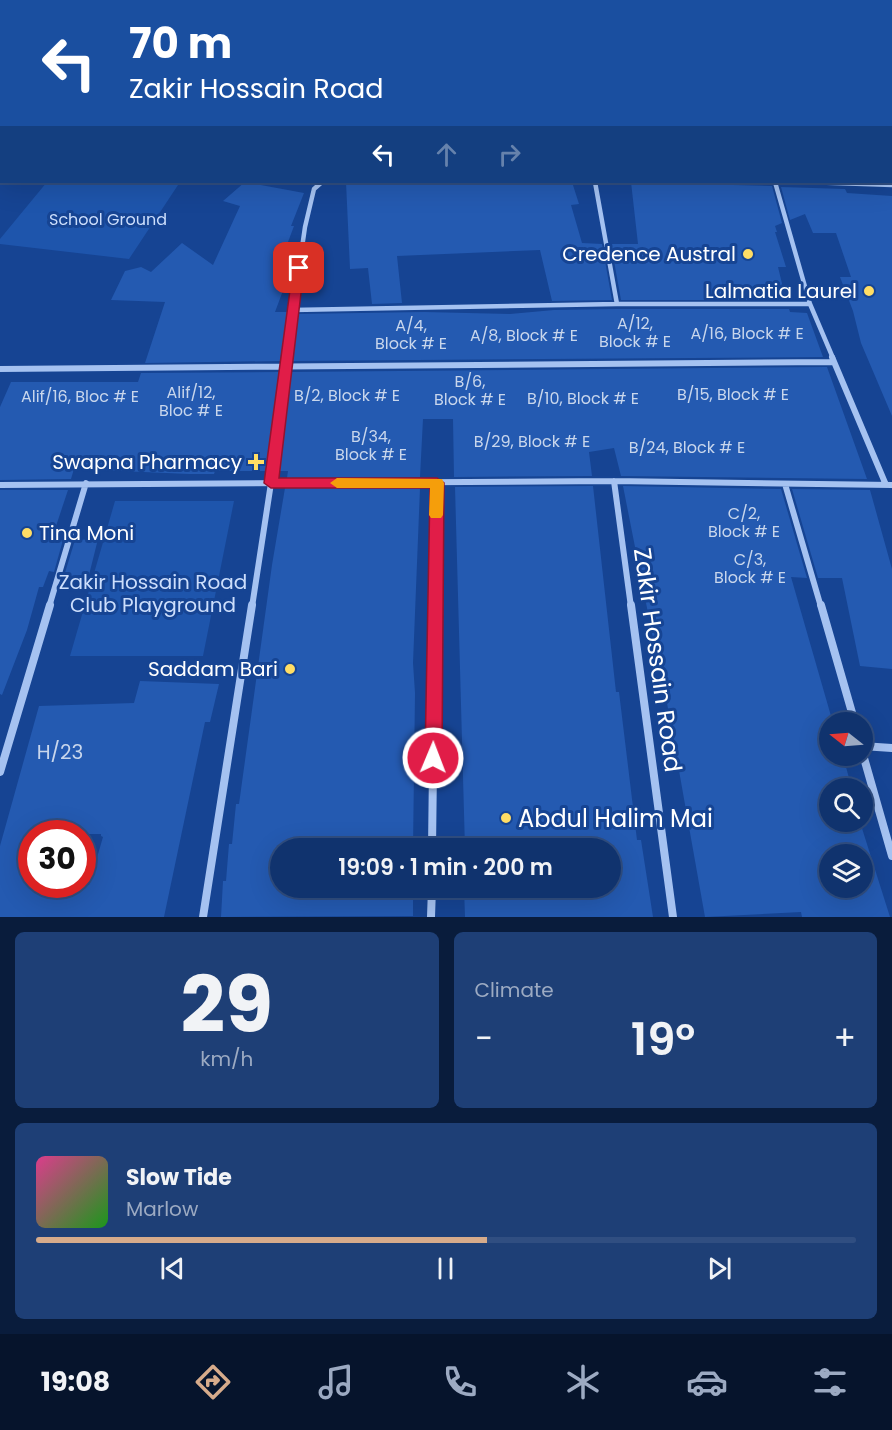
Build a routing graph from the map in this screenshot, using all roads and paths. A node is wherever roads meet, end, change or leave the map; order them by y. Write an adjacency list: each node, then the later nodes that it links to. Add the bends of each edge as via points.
1 (321, 183): 8 (street, via 314,189 305,227)
2 (595, 183): 6 (street)
3 (775, 183): 7 (street)
4 (834, 183): 5 (street)
5 (892, 185)
6 (617, 304): 7 (street); 8 (street)
7 (810, 304): 9 (street)
8 (292, 310): 10 (street)
9 (833, 362): 10 (street); 18 (street)
10 (285, 367): 11 (street); 14 (street)
11 (0, 369)
12 (614, 480): 15 (street); 16 (street); 29 (street, Zakir Hossain Road)
13 (86, 483): 14 (street); 17 (street); 23 (street)
14 (271, 483): 15 (street); 27 (street)
15 (437, 483): 24 (street)
16 (785, 484): 18 (street); 19 (street)
17 (0, 485)
18 (889, 485)
19 (852, 712)
20 (873, 748): 21 (street)
21 (892, 748)
22 (867, 766): 25 (street)
23 (0, 772)
24 (432, 838)
25 (892, 856)
26 (432, 898): 28 (street)
27 (203, 917)
28 (431, 917)
29 (673, 917)

